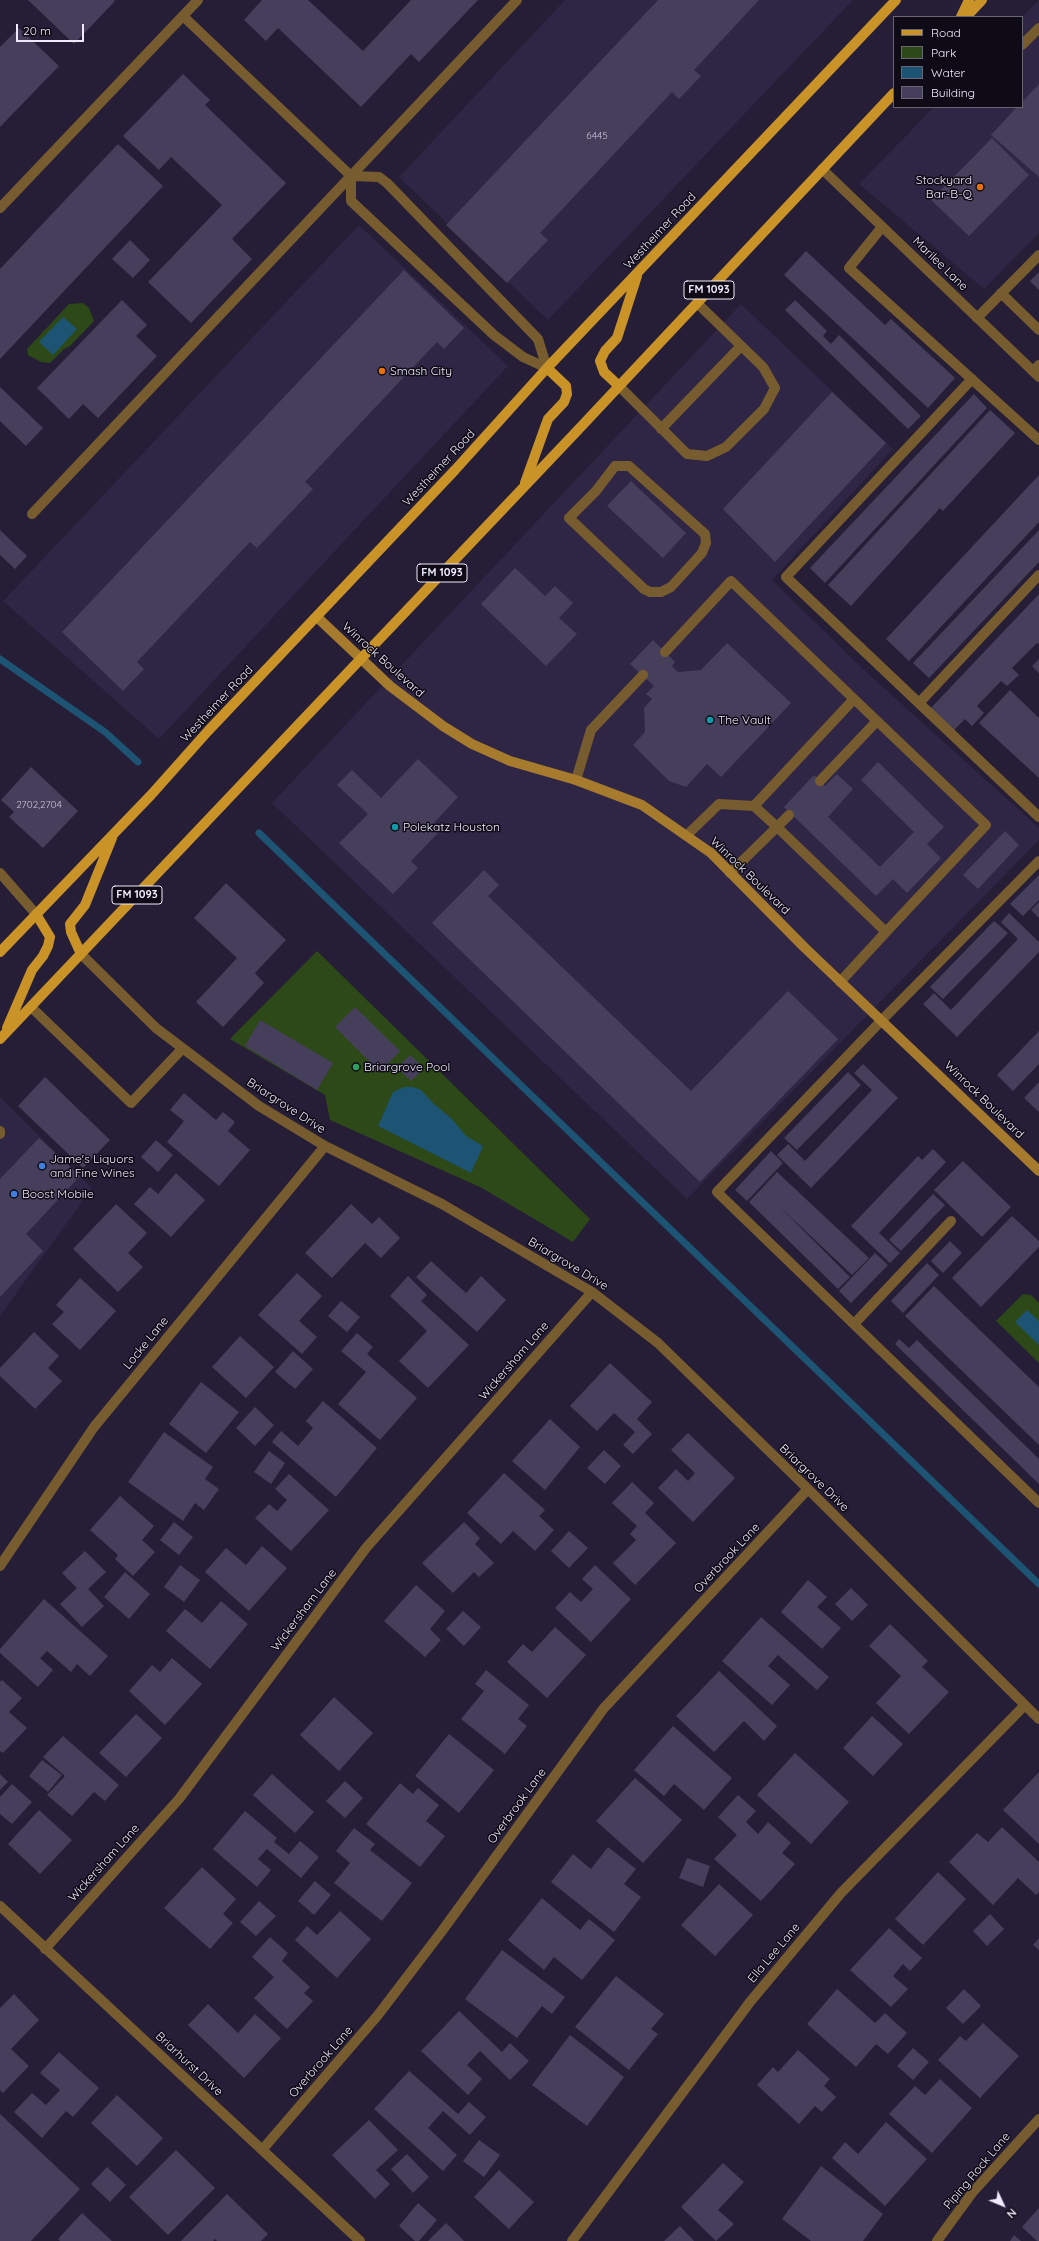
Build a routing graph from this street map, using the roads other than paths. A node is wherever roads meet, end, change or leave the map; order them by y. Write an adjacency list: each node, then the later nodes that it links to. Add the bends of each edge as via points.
1 (198, 0): 6 (street)
2 (517, 0): 13 (street)
3 (896, 0): 17 (main road, Westheimer Road)
4 (969, 0): 7 (main road)
5 (982, 0): 8 (main road)
6 (183, 16): 13 (street); 14 (street)
7 (961, 16)
8 (967, 16)
9 (1039, 28): 10 (street)
10 (1023, 44)
11 (893, 94): 12 (main road, FM 1093)
12 (822, 169): 15 (street, Marilee Lane); 19 (main road, FM 1093)
13 (351, 176): 23 (street, via 351,201 494,335 523,357); 23 (street, via 378,177 387,183 538,339); 31 (street)
14 (0, 208)
15 (882, 227): 20 (street, Marilee Lane); 25 (street, via 849,268)
16 (1039, 254): 18 (street)
17 (639, 272): 23 (main road, Westheimer Road); 26 (main road, via 617,338 600,361 604,372)
18 (1002, 293): 20 (street); 21 (street)
19 (697, 303): 22 (street); 26 (main road, FM 1093)
20 (977, 318): 24 (street, Marilee Lane)
21 (1039, 330)
22 (741, 346): 27 (street); 27 (street, via 763,367 775,388 764,409 726,447 707,456 687,454)
23 (547, 368): 30 (main road, via 566,386 567,394 564,402 548,419); 33 (main road, Westheimer Road)
24 (1037, 371)
25 (972, 379): 28 (street); 38 (street, via 786,577)
26 (619, 386): 27 (street); 30 (main road, FM 1093)
27 (661, 429)
28 (1039, 440)
29 (614, 466): 29 (street, via 629,466 705,534 706,543 702,553 671,587 661,592 644,589 569,518 596,491)
30 (524, 487): 35 (main road, FM 1093)
31 (32, 514)
32 (1039, 575): 38 (street)
33 (318, 618): 35 (street, Winrock Boulevard); 46 (main road, Westheimer Road)
34 (665, 652): 37 (street, via 731,581)
35 (361, 658): 40 (street, Winrock Boulevard, via 411,703 472,744 510,761); 54 (main road, FM 1093)
36 (643, 675): 40 (street, via 591,730)
37 (854, 699): 39 (street); 42 (street)
38 (919, 703): 44 (street)
39 (876, 722): 41 (street); 52 (street, via 986,825)
40 (576, 780): 47 (street, Winrock Boulevard, via 642,805)
41 (820, 781)
42 (754, 806): 45 (street); 47 (street, via 720,804)
43 (789, 815): 45 (street)
44 (1039, 817)
45 (777, 827): 49 (street); 52 (street)
46 (115, 833): 51 (main road, Westheimer Road); 54 (main road, via 85,905 70,924)
47 (687, 835): 49 (street, Winrock Boulevard, via 711,853)
48 (1039, 861): 57 (street)
49 (730, 873): 55 (street, Winrock Boulevard)
50 (0, 874): 51 (street)
51 (36, 914): 53 (main road, Westheimer Road); 58 (main road, via 50,937 48,946 44,956 32,970)
52 (886, 932): 55 (street)
53 (0, 952)
54 (81, 954): 56 (main road, FM 1093); 59 (street, Briargrove Drive, via 156,1028)
55 (840, 982): 57 (street, Winrock Boulevard)
56 (31, 1006): 58 (main road, FM 1093); 59 (street, via 131,1103)
57 (881, 1020): 61 (street, Winrock Boulevard); 64 (street, via 717,1192)
58 (2, 1037)
59 (182, 1049): 60 (street, Briargrove Drive, via 259,1106)
60 (325, 1146): 63 (street, Briargrove Drive, via 442,1204); 67 (street, Locke Lane, via 94,1427)
61 (1039, 1171)
62 (951, 1221): 64 (street)
63 (592, 1292): 65 (street, Briargrove Drive, via 658,1343); 71 (street, Wickersham Lane, via 366,1548 179,1799)
64 (854, 1324): 66 (street)
65 (808, 1489): 68 (street, Briargrove Drive); 73 (street, Overbrook Lane, via 604,1708 378,2016)
66 (1039, 1503)
67 (0, 1566)
68 (1025, 1705): 69 (street, Briargrove Drive); 75 (street, Ella Lee Lane, via 841,1893 750,2002)
69 (1039, 1719)
70 (0, 1906): 71 (street, Briarhurst Drive)
71 (45, 1950): 73 (street, Briarhurst Drive)
72 (1039, 2119): 76 (street, Piping Rock Lane, via 972,2193)
73 (262, 2150): 74 (street, Briarhurst Drive)
74 (360, 2241)
75 (572, 2241)
76 (937, 2241)

